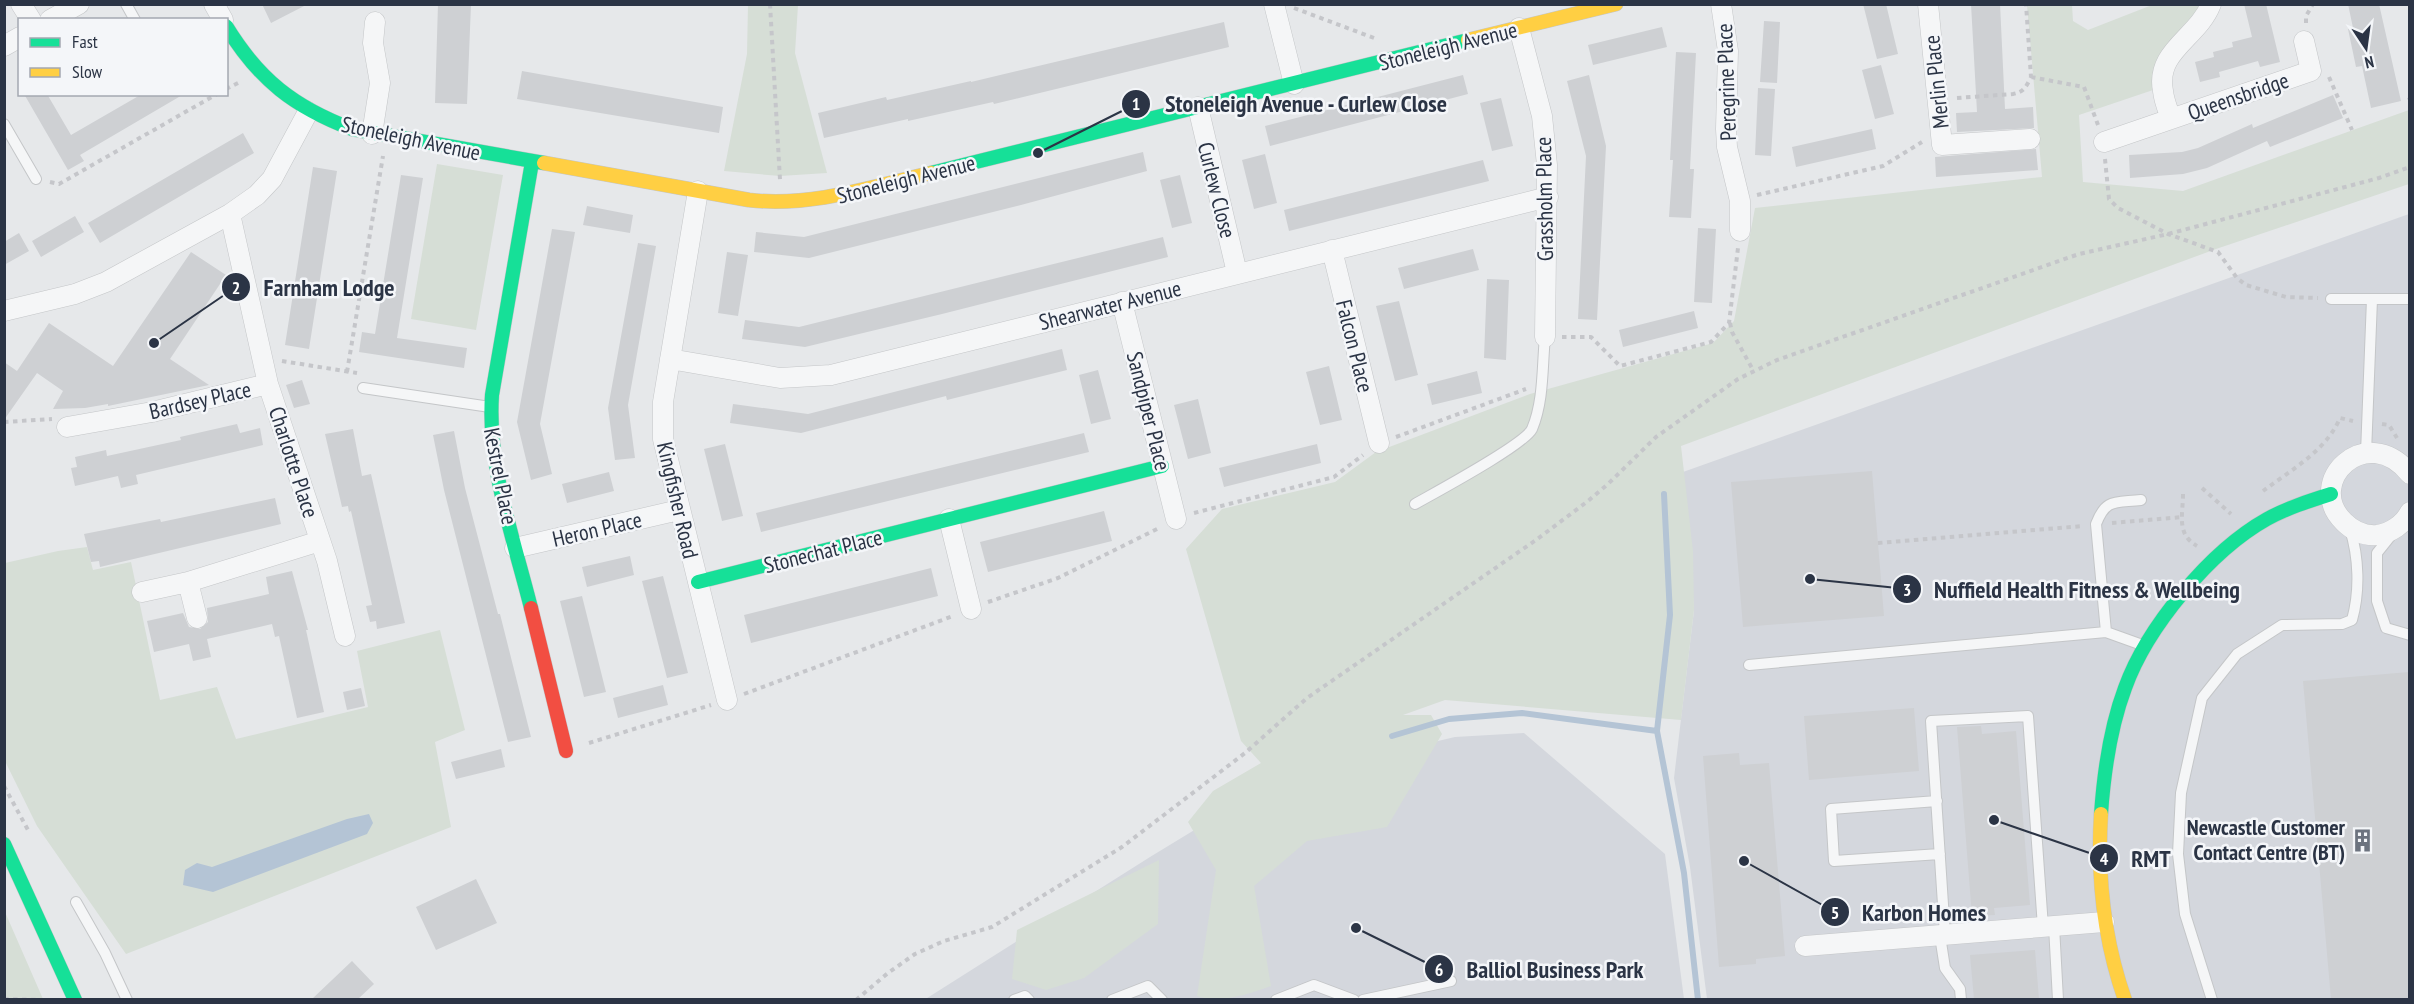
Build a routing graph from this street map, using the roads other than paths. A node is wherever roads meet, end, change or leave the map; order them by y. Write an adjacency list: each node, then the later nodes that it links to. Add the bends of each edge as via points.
1 (21, 4): 10 (street)
2 (79, 4): 11 (street)
3 (126, 4): 12 (lane)
4 (214, 4): 13 (street)
5 (1274, 4): 20 (street)
6 (1616, 4): 15 (street, Stoneleigh Avenue)
7 (1721, 4): 33 (street, Peregrine Place, via 1728,51 1727,147 1740,201)
8 (1928, 4): 26 (street, Merlin Place, via 1942,145)
9 (2211, 4): 23 (street, Queensbridge, via 2201,22 2165,64 2163,91)
10 (30, 18)
11 (54, 18)
12 (134, 18)
13 (222, 18)
14 (375, 22): 25 (street, via 373,43 380,83)
15 (1519, 28): 20 (street, Stoneleigh Avenue); 31 (street, Grassholm Place, via 1542,116)
16 (228, 29): 22 (street, Stoneleigh Avenue, via 257,72)
17 (18, 38): 19 (street)
18 (2304, 41): 23 (street, Queensbridge, via 2311,71)
19 (4, 46)
20 (1294, 84): 21 (street, Stoneleigh Avenue)
21 (1198, 107): 30 (street, Stoneleigh Avenue, via 813,201 780,203); 35 (street, Curlew Close)
22 (308, 112): 25 (street, Stoneleigh Avenue); 32 (street, via 272,179)
23 (2171, 119): 27 (street, Queensbridge)
24 (4, 124): 29 (lane)
25 (372, 134): 28 (street, Stoneleigh Avenue)
26 (2030, 139)
27 (2104, 142)
28 (532, 162): 30 (street, Stoneleigh Avenue); 45 (street, Kestrel Place)
29 (36, 179)
30 (698, 190): 42 (street, Kingfisher Road)
31 (1548, 197): 34 (street, Shearwater Avenue); 41 (street, Grassholm Place)
32 (230, 214): 40 (street, via 90,289); 43 (street, Bardsey Place)
33 (1740, 231)
34 (1332, 250): 35 (street, Shearwater Avenue); 47 (street, Falcon Place)
35 (1237, 273): 39 (street, Shearwater Avenue)
36 (2331, 299): 37 (lane)
37 (2372, 299): 38 (lane); 48 (lane)
38 (2409, 299)
39 (1122, 302): 42 (street, Shearwater Avenue, via 817,377 780,378); 49 (street, Sandpiper Place)
40 (4, 311)
41 (1545, 337): 53 (lane, via 1540,400 1531,431)
42 (670, 359): 54 (street, Kingfisher Road, via 663,402 663,439)
43 (268, 384): 46 (street, Bardsey Place, via 152,412); 60 (street, Charlotte Place)
44 (363, 388): 45 (lane)
45 (490, 407): 61 (street, Kestrel Place, via 493,454)
46 (67, 427)
47 (1379, 443)
48 (2366, 453): 50 (street, via 2383,453 2400,462); 51 (street, via 2349,459 2338,470)
49 (1162, 466): 56 (street, Stonechat Place); 57 (street, Sandpiper Place)
50 (2409, 474)
51 (2331, 494): 59 (street, via 2337,516); 70 (street, via 2292,506 2235,540 2186,593)
52 (2141, 500): 67 (lane, via 2109,504 2096,524)
53 (1415, 504)
54 (679, 510): 61 (street, Heron Place); 63 (street, Kingfisher Road)
55 (2409, 512): 58 (street)
56 (949, 519): 63 (street, Stonechat Place); 65 (street)
57 (1176, 519)
58 (2397, 528): 59 (street, via 2366,535); 68 (lane, via 2377,554 2377,601 2386,628)
59 (2350, 529): 95 (lane, via 2356,548 2357,601 2352,620 2342,624 2282,625 2237,654 2202,698 2181,793 2178,854 2185,915)
60 (320, 541): 62 (street, Charlotte Place); 69 (street, Charlotte Place)
61 (515, 548): 73 (street, Kestrel Place)
62 (188, 582): 64 (street, Charlotte Place); 66 (street)
63 (698, 582): 72 (street, Kingfisher Road)
64 (142, 592)
65 (972, 609)
66 (196, 618)
67 (2106, 632): 70 (lane); 71 (lane)
68 (2409, 634)
69 (345, 636)
70 (2145, 646): 78 (street, via 2126,685 2110,737 2100,842)
71 (1749, 665)
72 (727, 700)
73 (566, 751)
74 (1936, 801): 76 (lane); 76 (lane, via 1831,809 1834,861); 79 (lane, via 1931,721 2028,716)
75 (4, 844): 83 (street)
76 (1940, 854): 80 (lane)
77 (76, 902): 84 (lane)
78 (2104, 922): 79 (street); 94 (street)
79 (2049, 927): 80 (street); 93 (lane)
80 (1943, 935): 81 (street); 92 (lane, via 1945,968 1960,989)
81 (1805, 946)
82 (1451, 981): 91 (lane)
83 (75, 999)
84 (127, 999)
85 (1014, 999): 86 (lane)
86 (1029, 999)
87 (1112, 999): 88 (lane, via 1148,986)
88 (1162, 999)
89 (1276, 999): 90 (lane, via 1314,985)
90 (1354, 999)
91 (1363, 999)
92 (1961, 999)
93 (2058, 999)
94 (2125, 999)
95 (2212, 999)

